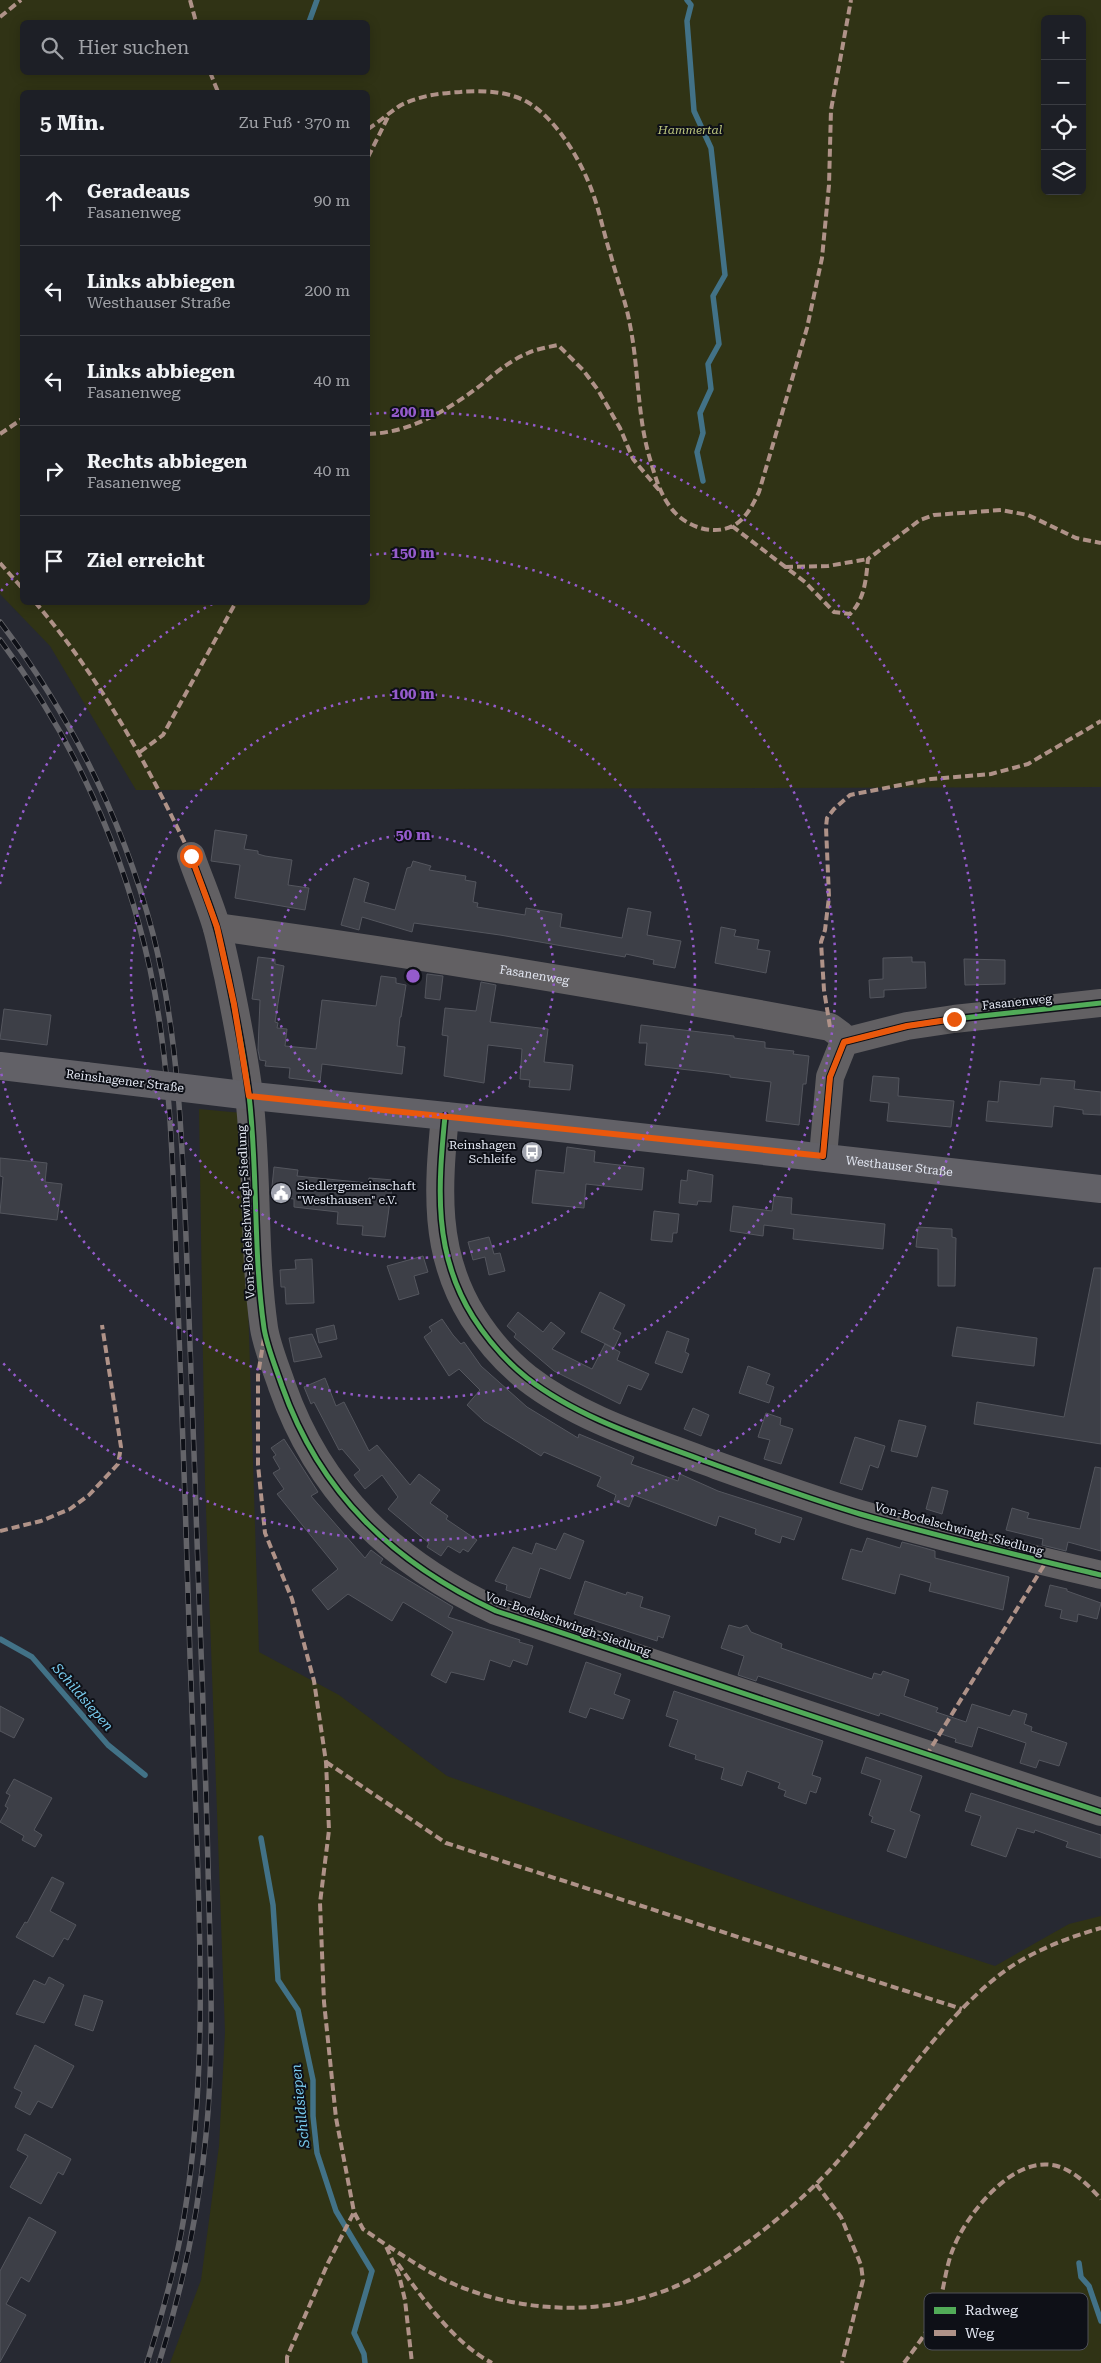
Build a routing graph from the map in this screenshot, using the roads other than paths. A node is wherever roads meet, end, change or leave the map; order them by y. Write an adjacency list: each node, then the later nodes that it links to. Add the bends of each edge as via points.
1 (191, 856): 2 (street)
2 (217, 927): 4 (street, Fasanenweg, via 640,991 830,1027 841,1035); 6 (street, via 234,1004)
3 (1101, 1003): 4 (street, Fasanenweg, via 907,1026)
4 (844, 1042): 8 (street, via 830,1077)
5 (0, 1066): 6 (main road, Reinshagener Straße, bridge)
6 (246, 1095): 7 (main road, Westhauser Straße); 11 (street, Von-Bodelschwingh-Siedlung, via 259,1280 265,1331 277,1372 300,1430 318,1463 350,1504 402,1555 440,1583 496,1612)
7 (445, 1116): 8 (main road, Westhauser Straße); 10 (street, Von-Bodelschwingh-Siedlung, via 439,1196 441,1228 452,1275 474,1318 526,1377 568,1403 621,1428 762,1481 860,1514)
8 (823, 1156): 9 (main road, Westhauser Straße)
9 (1101, 1189)
10 (1101, 1576)
11 (1101, 1812)

